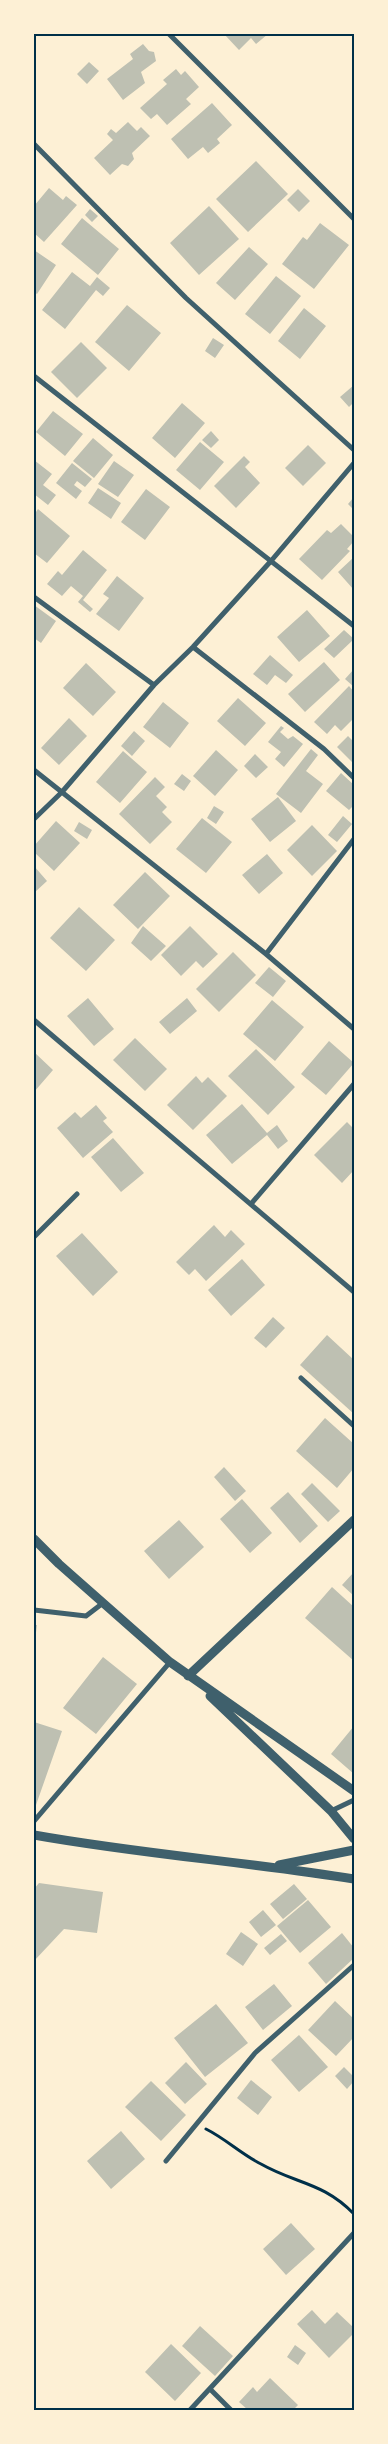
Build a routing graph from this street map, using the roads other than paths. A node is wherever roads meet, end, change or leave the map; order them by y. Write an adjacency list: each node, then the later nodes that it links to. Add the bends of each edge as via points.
1 (169, 34): 3 (street)
2 (34, 144): 5 (street, via 186,298)
3 (354, 218)
4 (34, 376): 7 (street)
5 (354, 450)
6 (354, 463): 7 (street)
7 (272, 561): 9 (street); 10 (street)
8 (34, 596): 11 (street)
9 (354, 626)
10 (193, 647): 11 (street); 13 (street, via 324,749)
11 (154, 685): 14 (street)
12 (34, 770): 14 (street)
13 (354, 778)
14 (62, 792): 15 (street); 17 (street)
15 (34, 819)
16 (354, 839): 17 (street)
17 (266, 954): 19 (street)
18 (34, 1020): 22 (street)
19 (354, 1030)
20 (354, 1084): 22 (street)
21 (76, 1194): 23 (street)
22 (251, 1204): 24 (street)
23 (34, 1237)
24 (354, 1292)
25 (301, 1378): 26 (street)
26 (354, 1426)
27 (354, 1520): 32 (street)
28 (34, 1539): 29 (street)
29 (103, 1603): 30 (street, via 86,1616); 31 (street)
30 (34, 1610)
31 (170, 1662): 32 (street); 36 (street)
32 (188, 1676): 33 (street); 35 (street)
33 (354, 1791)
34 (354, 1800): 35 (street)
35 (331, 1811): 38 (street)
36 (34, 1821)
37 (34, 1835): 40 (street)
38 (354, 1839)
39 (354, 1850): 40 (street)
40 (274, 1866): 41 (street)
41 (354, 1879)
42 (354, 1965): 43 (street, via 255,2053)
43 (166, 2161)
44 (354, 2233): 45 (street)
45 (210, 2389): 46 (street); 47 (street)
46 (190, 2410)
47 (231, 2410)

